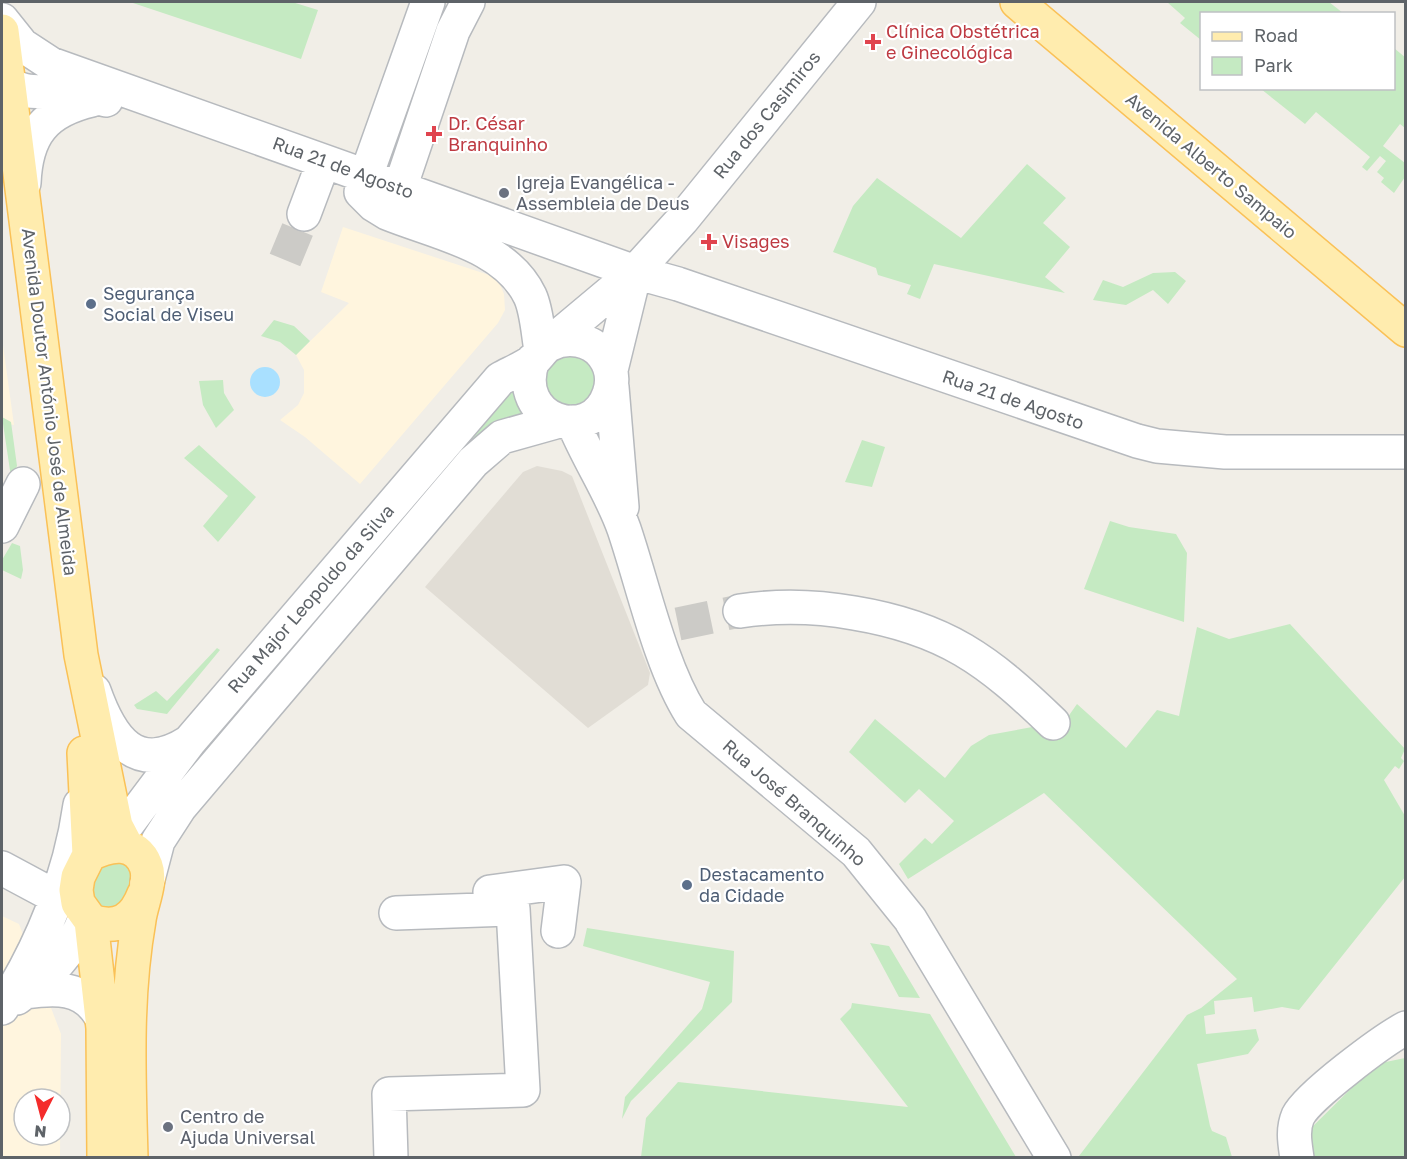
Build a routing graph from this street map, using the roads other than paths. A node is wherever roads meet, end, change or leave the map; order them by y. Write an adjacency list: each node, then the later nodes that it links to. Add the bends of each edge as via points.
1 (428, 2): 11 (street)
2 (859, 2): 16 (street, Rua dos Casimiros)
3 (1017, 2): 20 (main road, Avenida Alberto Sampaio)
4 (461, 3): 12 (street)
5 (2, 20): 7 (street, Rua 21 de Agosto, via 22,45)
6 (2, 31): 8 (main road, Avenida Doutor António José de Almeida)
7 (51, 64): 8 (street, via 20,70); 11 (street, Rua 21 de Agosto)
8 (3, 90): 9 (street, Rua 21 de Agosto, via 73,92); 13 (main road, Avenida Doutor António José de Almeida, via 17,149)
9 (100, 98): 10 (street, Rua 21 de Agosto); 13 (street, via 52,115 39,128)
10 (319, 174): 11 (street, Rua 21 de Agosto); 14 (street)
11 (363, 184): 12 (street, Rua 21 de Agosto); 18 (street, Rua 21 de Agosto, via 559,268 612,274); 21 (street, Rua 21 de Agosto, via 374,205 387,213 499,258 516,273 531,299)
12 (402, 184): 15 (street, Rua 21 de Agosto); 17 (street, Rua 21 de Agosto)
13 (12, 187): 29 (main road, Avenida Doutor António José de Almeida)
14 (304, 214)
15 (483, 218): 17 (street, Rua dos Casimiros); 18 (street, Rua 21 de Agosto)
16 (674, 229): 17 (street, Rua dos Casimiros, via 650,249 640,252); 18 (street, Rua dos Casimiros); 19 (street, via 673,255 682,274)
17 (594, 247): 18 (street, Rua 21 de Agosto)
18 (632, 286): 19 (street, Rua 21 de Agosto); 21 (street, Rua Major Leopoldo da Silva); 22 (street, Rua Major Leopoldo da Silva)
19 (697, 291): 24 (street, Rua 21 de Agosto, via 1157,446 1225,452)
20 (1406, 330)
21 (541, 352): 22 (street, Rua Major Leopoldo da Silva, via 571,339 591,345 600,351); 23 (street, via 529,372 531,397 548,416); 31 (street, Rua Major Leopoldo da Silva, via 500,379)
22 (611, 379): 23 (street, Rua Major Leopoldo da Silva, via 607,400 599,411); 27 (street, Rua José Branquinho)
23 (566, 422): 27 (street, Rua José Branquinho); 35 (street, Rua Major Leopoldo da Silva, via 502,437 473,462 180,807 158,841)
24 (1406, 452)
25 (23, 484): 26 (street)
26 (2, 526)
27 (623, 526): 48 (street, Rua José Branquinho, via 667,627 682,700 691,714 856,852 891,894 986,1041)
28 (740, 611): 30 (street, via 798,606 894,620 922,629 987,664)
29 (81, 655): 31 (street, via 101,712 128,747 158,756 170,754); 32 (main road, Avenida Doutor António José de Almeida); 33 (main road, Avenida Doutor António José de Almeida)
30 (1053, 723)
31 (189, 742): 33 (street, Rua Major Leopoldo da Silva)
32 (84, 755): 33 (main road, Avenida Doutor António José de Almeida); 33 (street, via 75,839)
33 (95, 860): 34 (street); 35 (main road, via 137,854 147,867); 38 (main road, Avenida Doutor António José de Almeida, via 76,890 78,903); 40 (street)
34 (2, 868)
35 (145, 888): 38 (main road, via 133,914 120,924 102,925); 46 (main road, via 136,937 128,1030)
36 (492, 910): 37 (street); 39 (street, via 490,892 564,882); 47 (street, via 513,909 524,1090 389,1094)
37 (396, 913)
38 (88, 918): 40 (street, via 71,949 42,979); 41 (main road, Avenida Doutor António José de Almeida)
39 (558, 931)
40 (17, 988): 41 (street, via 84,995)
41 (100, 1015): 43 (main road, Avenida Doutor António José de Almeida)
42 (1394, 1034): 49 (street, via 1304,1108 1295,1125)
43 (104, 1091): 44 (main road, Avenida Doutor António José de Almeida); 45 (main road, Avenida Doutor António José de Almeida, via 117,1105)
44 (104, 1158)
45 (117, 1158)
46 (131, 1158)
47 (391, 1158)
48 (1054, 1158)
49 (1297, 1158)

